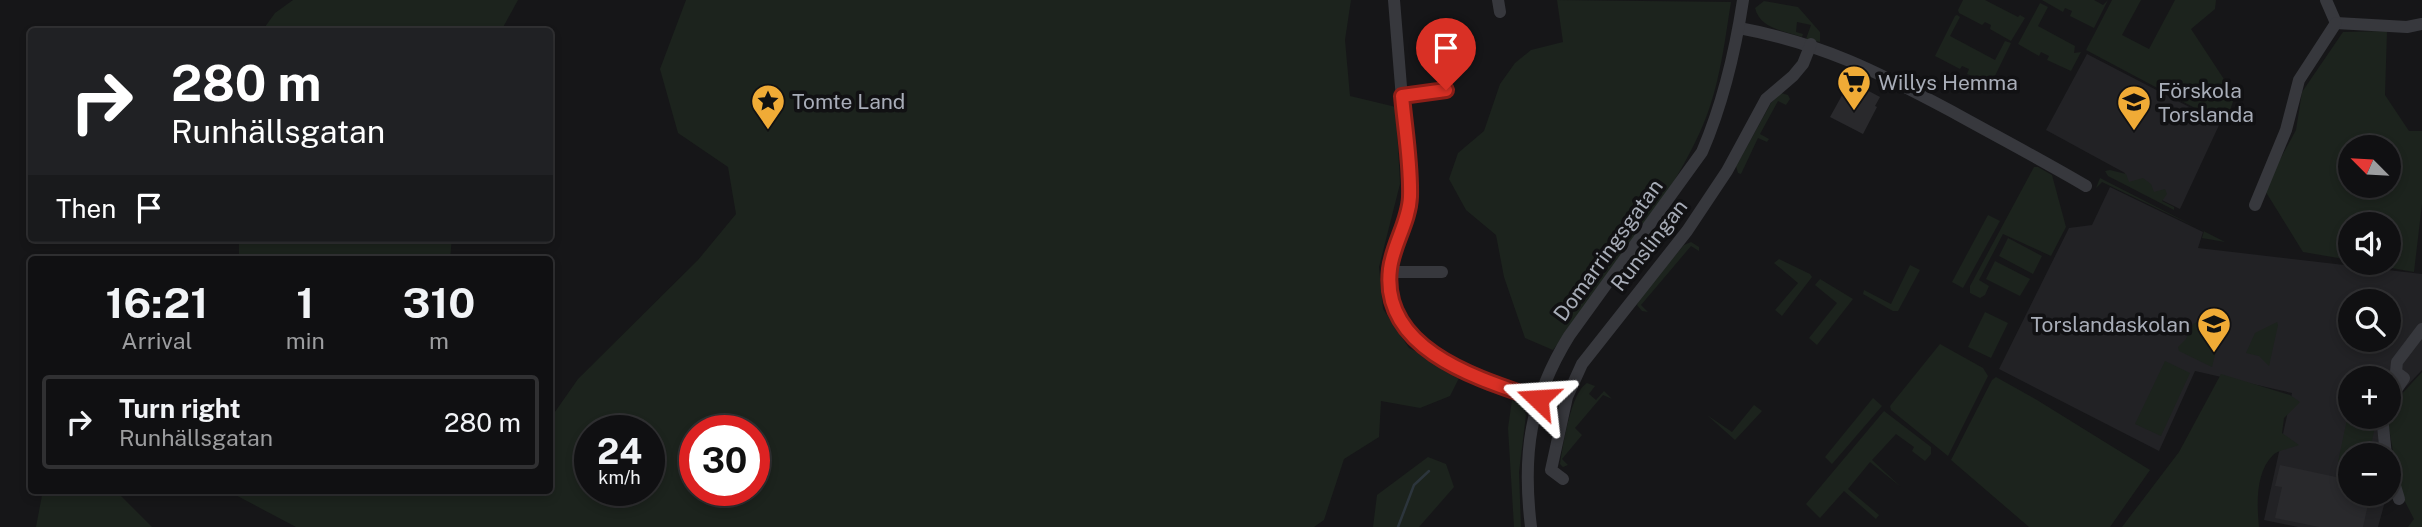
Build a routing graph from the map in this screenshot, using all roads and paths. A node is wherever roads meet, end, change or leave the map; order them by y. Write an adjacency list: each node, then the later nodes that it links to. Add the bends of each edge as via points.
1 (1394, 0): 9 (street)
2 (1743, 0): 6 (street, Domarringsgatan)
3 (2326, 0): 4 (street)
4 (2336, 23): 5 (street); 11 (street, via 2299,80 2286,130)
5 (2422, 24)
6 (1738, 28): 7 (street); 16 (street, Domarringsgatan, via 1730,71 1702,152 1569,336)
7 (1811, 44): 10 (street, via 1912,90); 17 (street, Runslingan, via 1798,70 1766,99 1727,171 1687,231 1582,364 1567,397 1553,454 1551,470)
8 (1446, 90): 9 (street)
9 (1402, 96): 12 (street, via 1410,198)
10 (2086, 186)
11 (2255, 205)
12 (1390, 272): 13 (street); 16 (street, via 1400,319 1430,352 1473,375)
13 (1442, 272)
14 (2422, 329): 15 (street)
15 (2397, 366)
16 (1538, 399): 18 (street, Domarringsgatan, via 1528,460)
17 (1563, 479)
18 (1531, 527)

